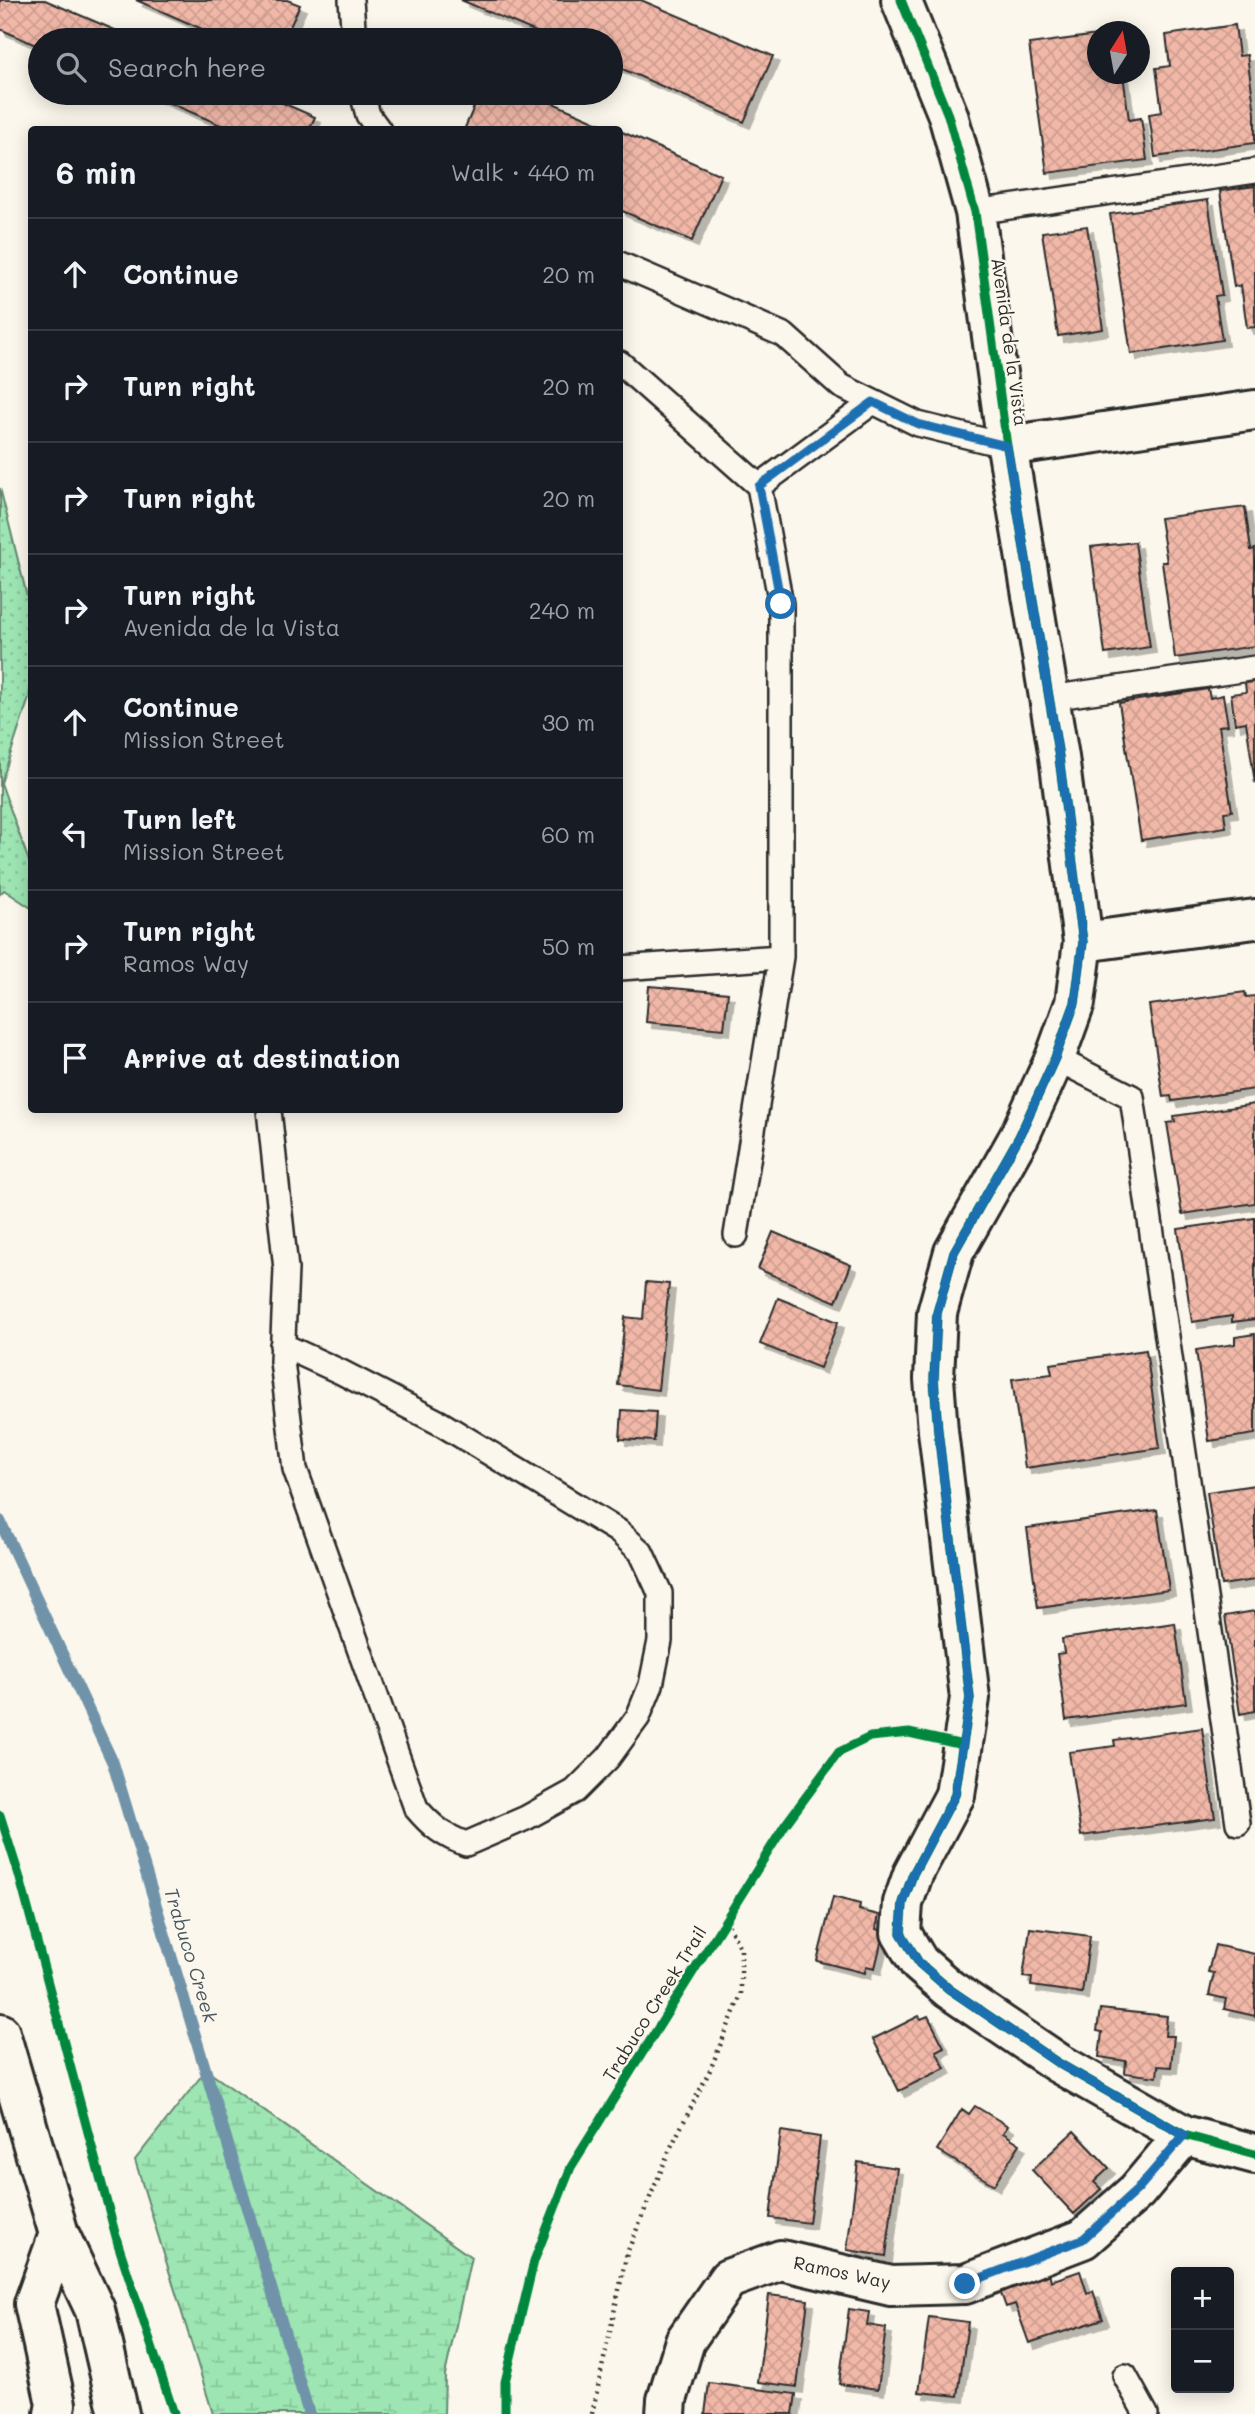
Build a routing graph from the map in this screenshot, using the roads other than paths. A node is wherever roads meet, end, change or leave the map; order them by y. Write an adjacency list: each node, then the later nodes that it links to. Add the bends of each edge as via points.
1 (351, 0): 3 (lane)
2 (901, 0): 7 (street, Avenida de la Vista, via 948,115)
3 (353, 28)
4 (365, 105): 5 (lane)
5 (376, 126)
6 (1255, 171): 7 (lane)
7 (975, 212): 12 (street, Avenida de la Vista)
8 (623, 265): 10 (lane, via 784,335 841,386)
9 (623, 366): 13 (lane)
10 (873, 402): 12 (lane, via 918,424); 13 (lane)
11 (1255, 410): 12 (street)
12 (1007, 446): 15 (street, Avenida de la Vista)
13 (759, 486): 18 (lane, via 781,604)
14 (1255, 668): 15 (lane)
15 (1050, 698): 17 (street, Avenida de la Vista)
16 (1255, 919): 17 (street)
17 (1083, 942): 20 (street, Avenida de la Vista, via 1075,1003)
18 (781, 957): 19 (lane); 22 (lane)
19 (623, 968)
20 (1055, 1058): 24 (lane, via 1132,1097); 26 (street, Avenida de la Vista, via 1019,1137 954,1252 937,1313 934,1379 938,1431 970,1698 955,1795 913,1874 903,1903 901,1933 919,1963 949,1989 1058,2063)
21 (269, 1113): 23 (lane, via 286,1269)
22 (736, 1235)
23 (282, 1345): 23 (lane, via 295,1469 416,1808 433,1828 466,1844 575,1791 608,1758 638,1717 651,1685 660,1641 660,1593 641,1552 618,1531 440,1423)
24 (1238, 1823)
25 (0, 2032): 28 (street)
26 (1184, 2135): 27 (street, Avenida de la Vista); 32 (street, Ramos Way, via 1137,2190 1083,2239 965,2284 891,2286 781,2260 728,2279 685,2342)
27 (1255, 2154)
28 (59, 2234): 30 (street, via 34,2304 56,2404); 31 (street, via 95,2310)
29 (1125, 2376): 33 (lane)
30 (54, 2414)
31 (119, 2414)
32 (666, 2414)
33 (1146, 2414)

